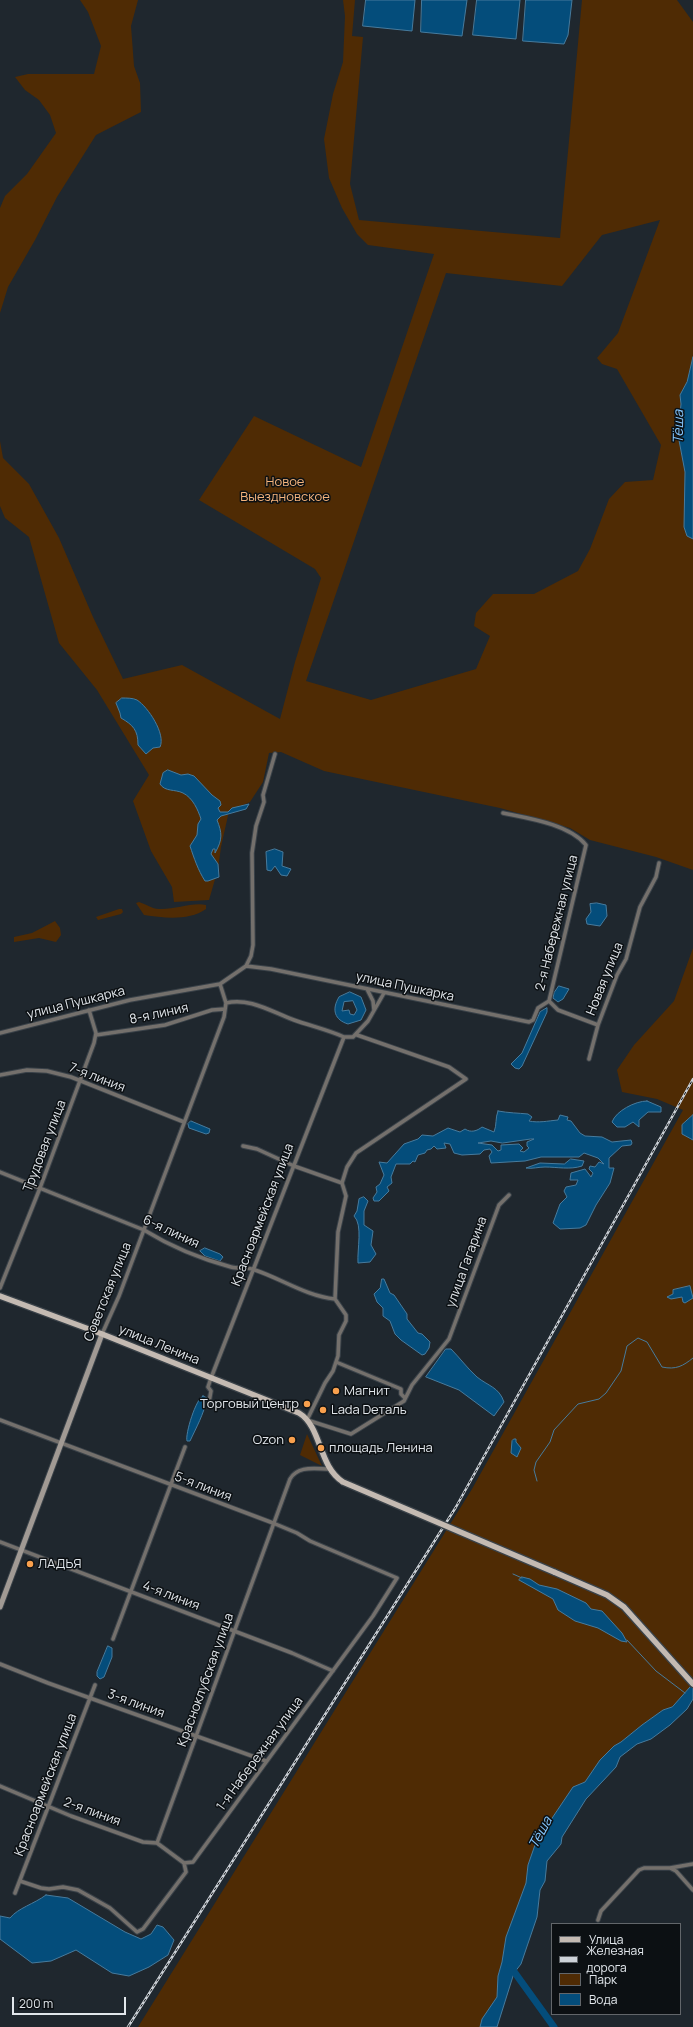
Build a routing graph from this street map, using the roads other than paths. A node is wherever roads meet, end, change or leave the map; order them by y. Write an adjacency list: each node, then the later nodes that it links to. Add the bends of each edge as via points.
1 (275, 754): 4 (street, via 263,795 264,802 256,826 252,853 253,945)
2 (503, 813): 8 (street, 2-я Набережная улица, via 553,826 582,840 586,845)
3 (659, 863): 13 (street, Новая улица, via 656,877 640,907 626,959)
4 (246, 966): 5 (street, улица Пушкарка); 6 (street, улица Пушкарка)
5 (220, 984): 9 (street, Советская улица); 11 (street, улица Пушкарка)
6 (367, 989): 7 (street, улица Пушкарка); 12 (street, via 373,1001)
7 (384, 993): 8 (street, улица Пушкарка, via 529,1022 533,1020 538,1008); 12 (street)
8 (549, 1001): 13 (street, via 558,1010)
9 (226, 1003): 10 (street, Советская улица); 17 (street, via 236,1000 253,1004)
10 (225, 1009): 15 (street, 8-я линия, via 212,1010 165,1025); 21 (street, Советская улица)
11 (89, 1010): 14 (street, улица Пушкарка); 15 (street)
12 (374, 1011): 16 (street)
13 (598, 1024): 18 (street, Новая улица)
14 (0, 1033)
15 (96, 1035): 20 (street, Трудовая улица)
16 (357, 1035): 17 (street); 25 (street, via 449,1067 466,1079 356,1153 347,1167)
17 (344, 1037): 23 (street, Красноармейская улица)
18 (589, 1059)
19 (0, 1075): 20 (street, 7-я линия, via 27,1070 47,1071)
20 (80, 1080): 21 (street, 7-я линия); 26 (street, Трудовая улица)
21 (184, 1122): 28 (street, Советская улица)
22 (243, 1146): 23 (street, via 257,1149)
23 (294, 1166): 25 (street); 29 (street, Красноармейская улица)
24 (0, 1172): 26 (street, 6-я линия)
25 (342, 1183): 32 (street, via 346,1196 338,1232)
26 (40, 1188): 28 (street, 6-я линия); 30 (street, Трудовая улица)
27 (509, 1195): 36 (street, улица Гагарина, via 499,1205 449,1339 412,1384)
28 (144, 1230): 29 (street, 6-я линия, via 161,1240 214,1262 233,1268); 33 (street, Советская улица)
29 (253, 1269): 32 (street, 6-я линия, via 318,1297); 35 (street, Красноармейская улица)
30 (0, 1288)
31 (0, 1296): 33 (main road, улица Ленина)
32 (335, 1299): 34 (street, via 346,1315)
33 (102, 1334): 35 (main road, улица Ленина); 40 (main road, Советская улица)
34 (336, 1362): 36 (street, via 401,1389 401,1394); 39 (street)
35 (211, 1378): 37 (street, Красноармейская улица, via 208,1387 211,1391); 39 (main road, улица Ленина, via 299,1413)
36 (405, 1398): 39 (street, via 350,1434)
37 (209, 1402)
38 (0, 1420): 40 (street, 5-я линия)
39 (307, 1420): 42 (main road)
40 (62, 1442): 43 (street, 5-я линия); 46 (main road, Советская улица)
41 (185, 1448): 43 (street)
42 (330, 1469): 44 (street, Красноклубская улица, via 303,1469 293,1474); 55 (main road, bridge, via 336,1478 343,1482 606,1595 624,1608)
43 (171, 1486): 44 (street, 5-я линия); 48 (street)
44 (273, 1523): 47 (street, 5-я линия); 50 (street, Красноклубская улица)
45 (0, 1542): 46 (street, 4-я линия)
46 (22, 1550): 48 (street, 4-я линия); 49 (main road, Советская улица)
47 (397, 1578): 53 (street, 1-я Набережная улица)
48 (130, 1591): 50 (street, 4-я линия); 51 (street)
49 (0, 1607)
50 (234, 1631): 53 (street, 4-я линия); 57 (street, Красноклубская улица)
51 (113, 1639)
52 (0, 1664): 56 (street, 3-я линия)
53 (333, 1671): 58 (street, 1-я Набережная улица)
54 (95, 1684): 56 (street, Красноармейская улица)
55 (693, 1684)
56 (90, 1698): 57 (street, 3-я линия); 60 (street, Красноармейская улица)
57 (196, 1737): 58 (street, 3-я линия); 61 (street, Красноклубская улица)
58 (266, 1761): 62 (street, 1-я Набережная улица, via 193,1862)
59 (0, 1786): 60 (street, 2-я линия)
60 (48, 1806): 61 (street, 2-я линия, via 143,1842); 65 (street, Красноармейская улица)
61 (156, 1843): 62 (street)
62 (184, 1863): 65 (street, via 186,1872 143,1929 136,1932 110,1908 78,1890 63,1887 41,1888)
63 (693, 1864): 64 (street)
64 (670, 1868): 66 (street); 68 (street, via 639,1870 601,1911)
65 (20, 1881): 67 (street, Красноармейская улица)
66 (693, 1890)
67 (15, 1893)
68 (598, 1920)

